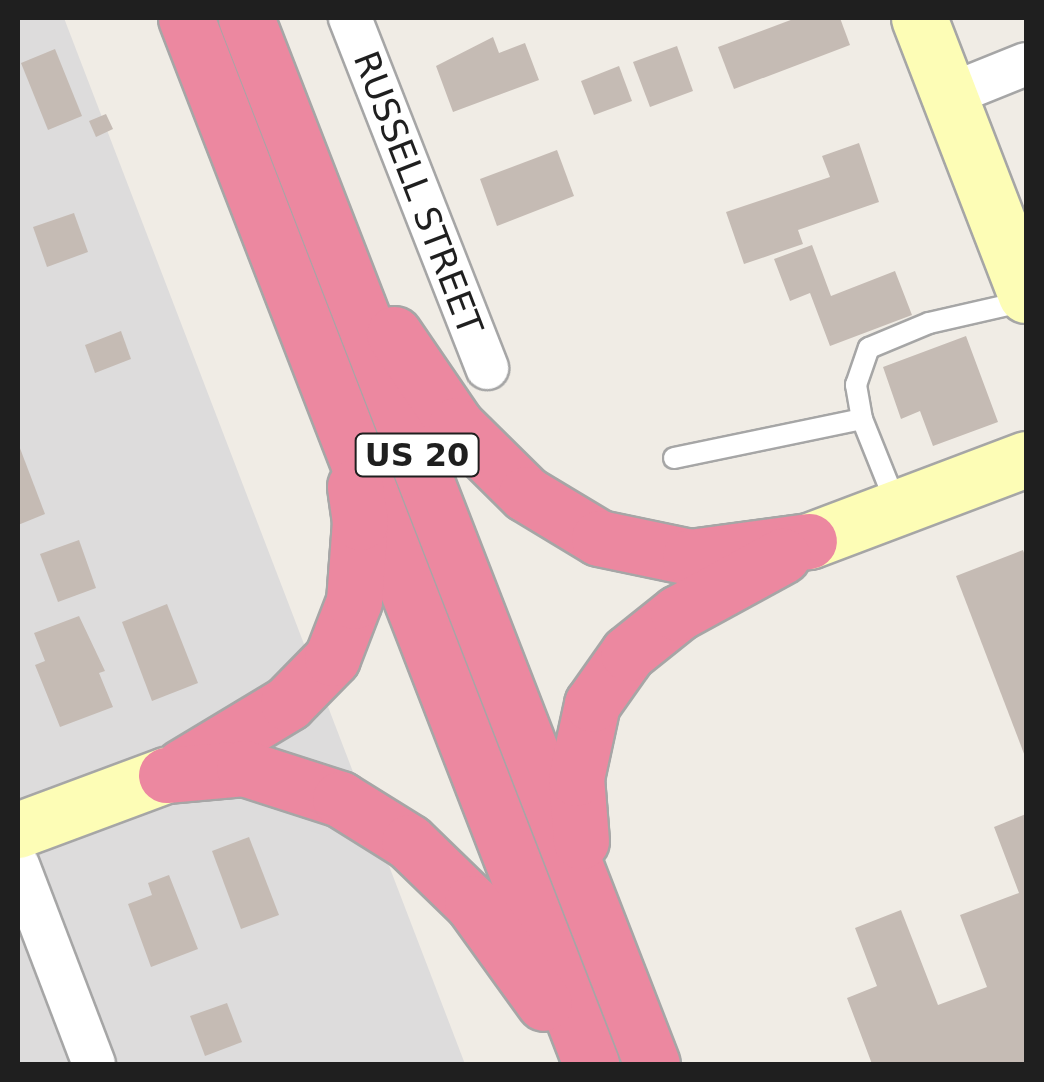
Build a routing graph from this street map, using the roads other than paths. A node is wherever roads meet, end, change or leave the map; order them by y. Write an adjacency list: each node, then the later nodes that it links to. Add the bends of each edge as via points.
1 (186, 18): 11 (highway, US 20)
2 (246, 18): 7 (highway, US 20)
3 (350, 18): 9 (street, RUSSELL STREET)
4 (919, 18): 6 (main road)
5 (1026, 64): 6 (street)
6 (948, 95): 8 (main road)
7 (322, 207): 15 (highway, via 398,342 456,425 526,494 600,538 690,557); 19 (highway, US 20)
8 (1026, 298): 10 (lane, via 929,323 869,348 856,385)
9 (487, 368)
10 (862, 419): 12 (lane); 14 (lane)
11 (347, 426): 16 (highway, via 360,522 354,601 332,658 288,703); 22 (highway, US 20)
12 (674, 458)
13 (1026, 459): 14 (main road)
14 (898, 508): 15 (main road)
15 (809, 541): 19 (highway, via 678,613 628,653 592,704 576,778)
16 (166, 775): 17 (main road); 21 (highway, via 244,768 340,799 410,842 516,957)
17 (18, 830)
18 (18, 864): 20 (street)
19 (586, 894): 23 (highway, US 20)
20 (94, 1064)
21 (580, 1064)
22 (591, 1064)
23 (652, 1064)

